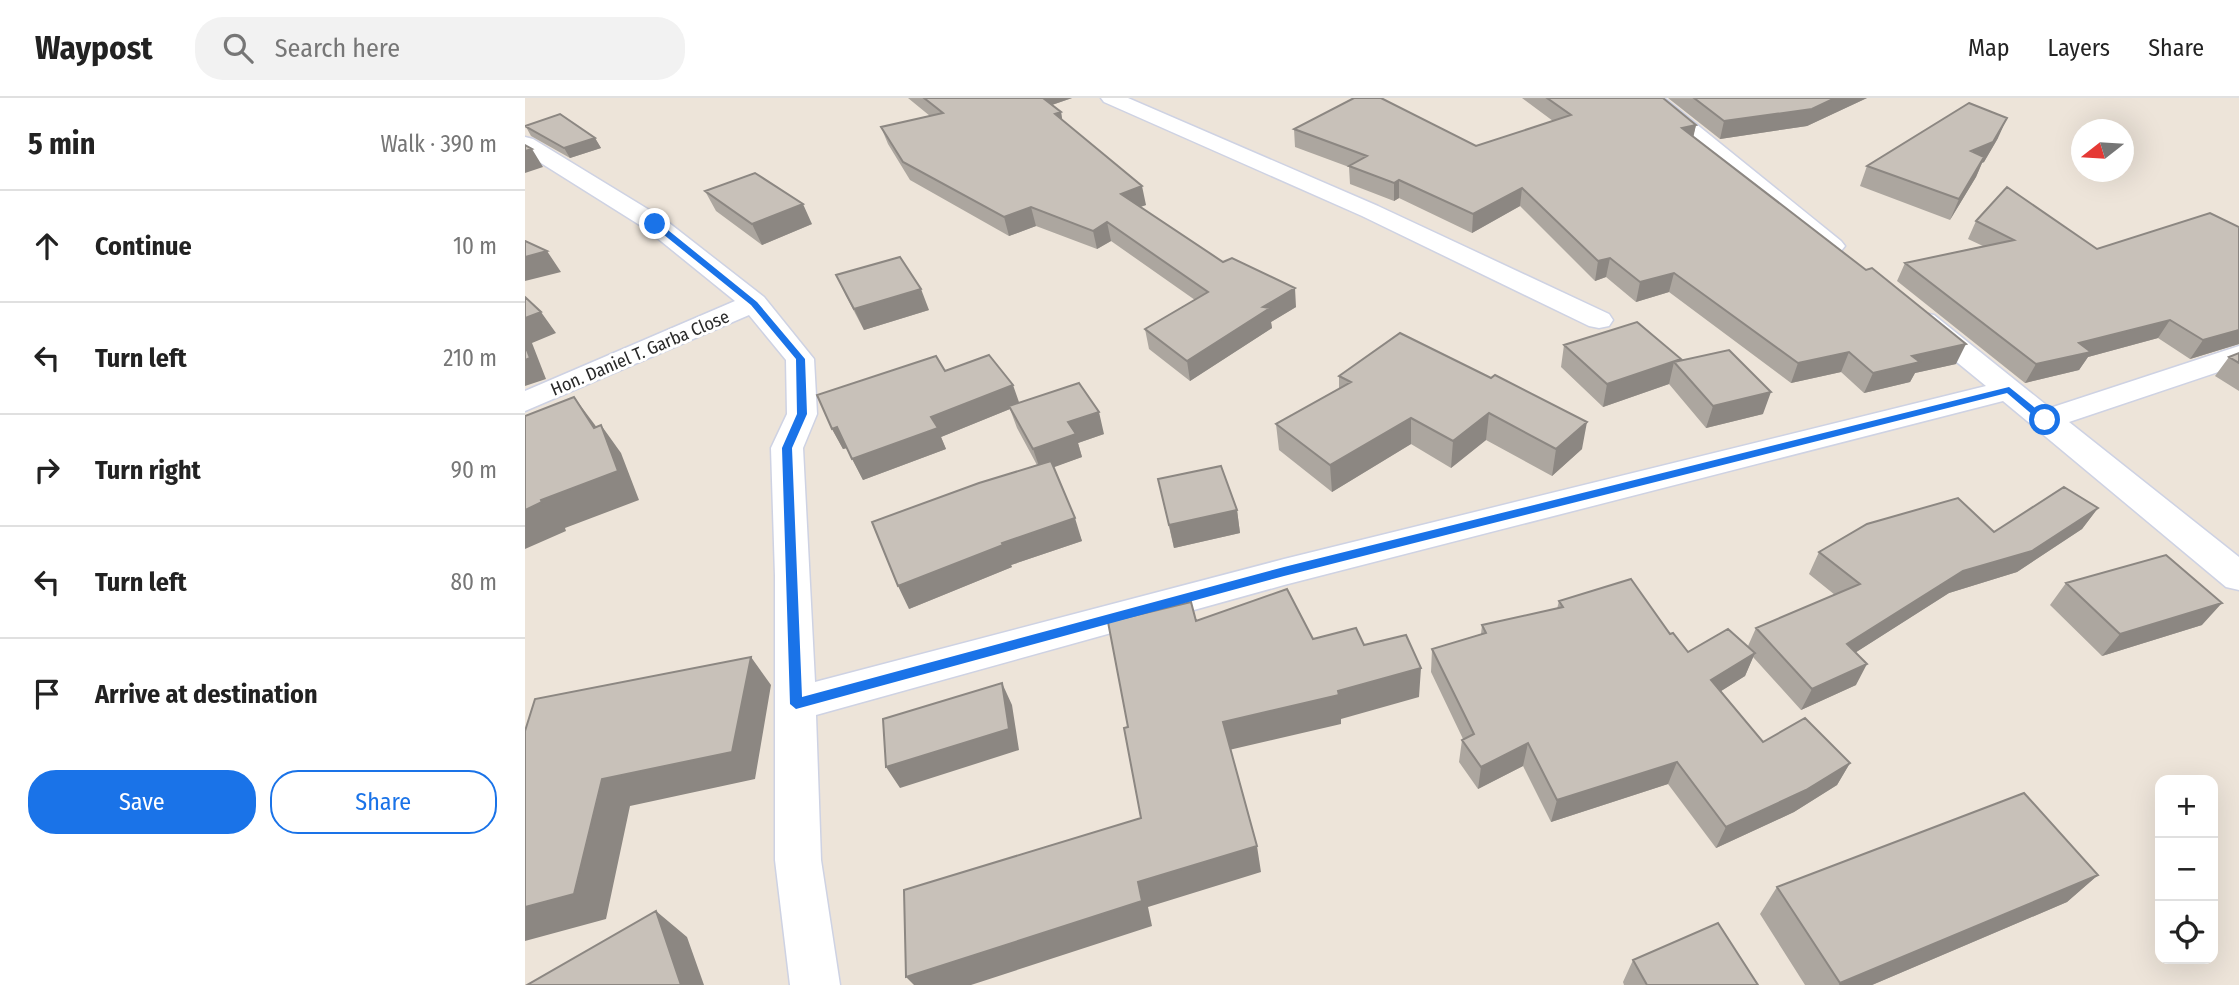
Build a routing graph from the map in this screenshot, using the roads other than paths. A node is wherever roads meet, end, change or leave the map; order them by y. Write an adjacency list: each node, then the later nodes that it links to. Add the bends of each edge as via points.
1 (1111, 98): 7 (street, via 1370,211)
2 (1652, 98): 4 (street)
3 (525, 144): 6 (street, via 655,224)
4 (1847, 257)
5 (1901, 301): 9 (street)
6 (754, 303): 10 (street, Hon. Daniel T. Garba Close); 13 (street, via 800,359 802,414 787,448)
7 (1599, 320)
8 (2239, 355): 11 (street)
9 (2009, 390): 11 (street); 13 (street, via 1298,568)
10 (525, 402)
11 (2045, 420): 12 (street)
12 (2239, 578)
13 (796, 704): 14 (street, via 798,860)
14 (815, 985)

